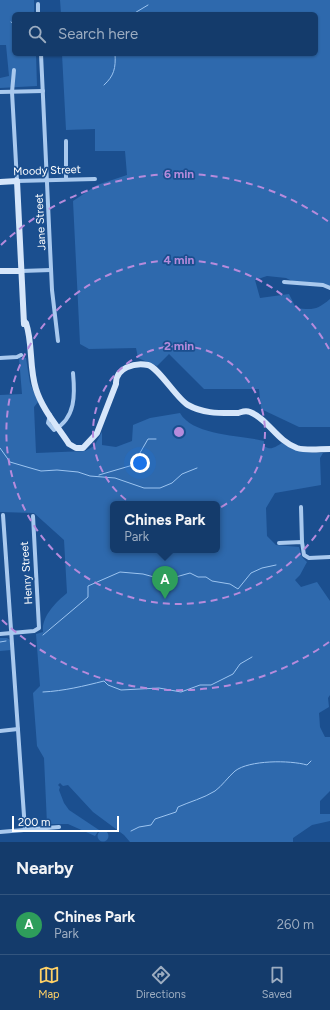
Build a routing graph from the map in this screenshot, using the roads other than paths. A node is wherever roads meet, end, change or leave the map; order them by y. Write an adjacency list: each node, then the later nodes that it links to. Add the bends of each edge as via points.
1 (38, 4): 2 (street)
2 (38, 12)
3 (41, 56): 5 (street, Jane Street)
4 (14, 70): 7 (street)
5 (43, 91): 7 (street); 11 (street, Jane Street)
6 (0, 92): 7 (street)
7 (12, 92): 12 (street)
8 (66, 141): 9 (street)
9 (66, 179): 10 (street, Moody Street); 11 (street, Moody Street)
10 (95, 179)
11 (47, 180): 12 (street, Moody Street); 14 (street, Jane Street)
12 (17, 181): 13 (street, Moody Street); 16 (street)
13 (0, 182)
14 (51, 270): 16 (street); 19 (street, Jane Street)
15 (0, 271): 16 (street)
16 (21, 271): 23 (street, via 23,313 29,330 31,367)
17 (284, 282): 18 (street, via 323,285)
18 (330, 288)
19 (58, 341)
20 (21, 355): 21 (street)
21 (0, 358)
22 (73, 373): 24 (street, via 74,404 69,416)
23 (35, 384): 24 (street); 24 (street, via 39,398)
24 (59, 426): 25 (street, via 77,444 86,442 97,430 119,374 134,364 153,367 190,405 208,413 247,411 265,420 283,440 297,448)
25 (330, 449)
26 (300, 507): 29 (street)
27 (3, 515): 32 (street)
28 (33, 516): 32 (street, Henry Street, via 39,628 34,631)
29 (302, 542): 30 (street); 31 (street, via 304,555 309,558)
30 (280, 543)
31 (330, 557)
32 (12, 633): 33 (street); 34 (street)
33 (0, 634)
34 (18, 729): 35 (street); 37 (street)
35 (0, 730)
36 (59, 827): 37 (street)
37 (25, 830): 38 (street)
38 (0, 832)

